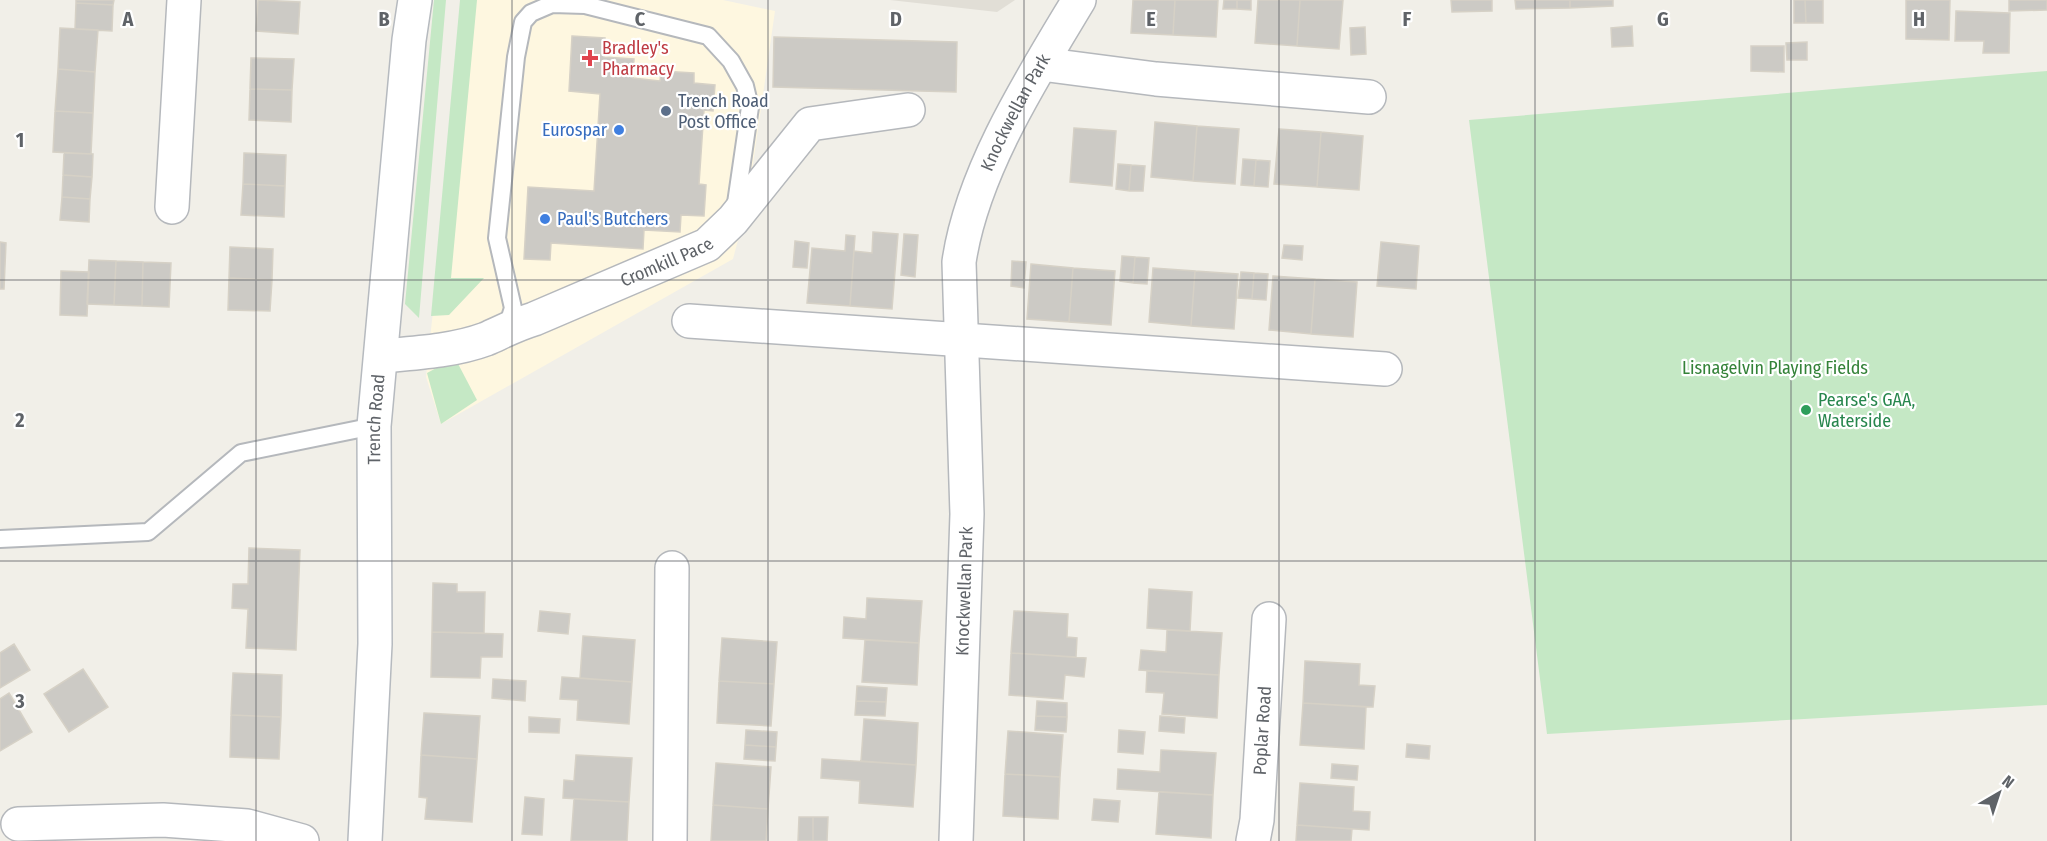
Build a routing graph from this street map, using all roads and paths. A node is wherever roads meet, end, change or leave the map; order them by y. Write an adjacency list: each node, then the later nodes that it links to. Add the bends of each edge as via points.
1 (184, 0): 7 (street)
2 (415, 0): 12 (street, Trench Road)
3 (1079, 0): 4 (street, Knockwellan Park)
4 (1041, 64): 5 (street, via 1156,79); 11 (street, Knockwellan Park, via 981,183 964,227 959,262)
5 (1369, 97)
6 (909, 110): 8 (street, Cromkill Pace, via 810,124)
7 (172, 207)
8 (733, 220): 10 (street, Cromkill Pace, via 707,245); 10 (lane, via 750,107 745,86 731,61 708,36 585,5 552,4 531,13 523,22 516,57 497,238 513,308)
9 (689, 321): 11 (street)
10 (507, 327): 12 (street, Cromkill Pace, via 486,339 422,353)
11 (962, 340): 13 (street); 22 (street, Knockwellan Park, via 967,514)
12 (381, 356): 14 (street, Trench Road)
13 (1385, 369)
14 (374, 426): 15 (lane, via 241,453 148,532); 20 (street, Trench Road, via 375,644)
15 (0, 539)
16 (672, 568): 21 (street)
17 (1269, 619): 23 (street, Poplar Road)
18 (18, 824): 19 (street, via 163,820 247,826)
19 (302, 841)
20 (365, 841)
21 (670, 841)
22 (956, 841)
23 (1253, 841)

